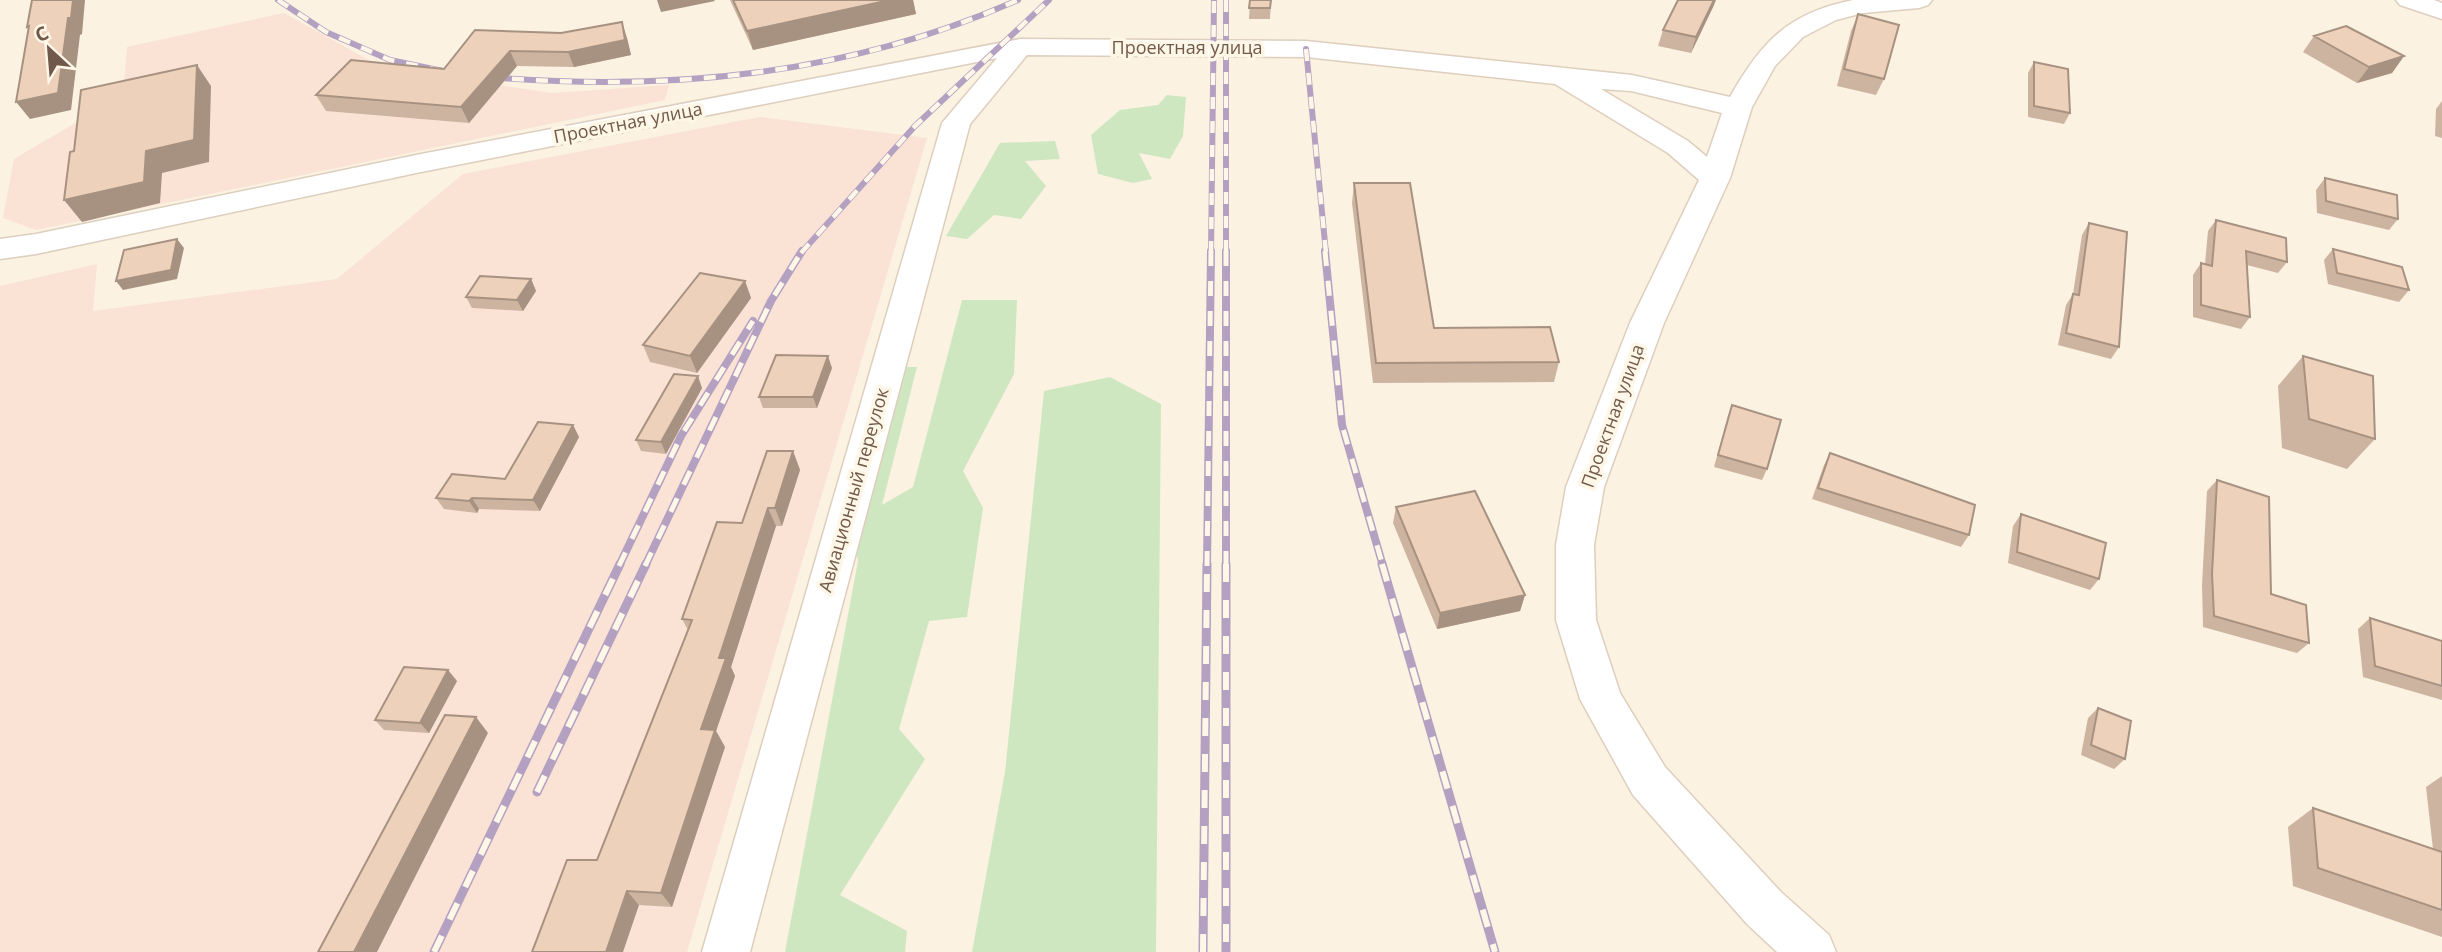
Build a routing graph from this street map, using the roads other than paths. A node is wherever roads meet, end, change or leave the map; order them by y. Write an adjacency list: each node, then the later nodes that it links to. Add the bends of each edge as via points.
1 (1919, 0): 3 (street)
2 (2409, 0): 4 (street)
3 (1824, 6): 7 (street, via 1778,45)
4 (2442, 11)
5 (1020, 47): 6 (street, Проектная улица, via 1306,50); 9 (street, Проектная улица, via 939,59); 10 (street, Авиационный переулок, via 956,123)
6 (1562, 77): 7 (street, via 1632,83); 8 (street, Проектная улица, via 1678,147)
7 (1738, 107): 8 (street)
8 (1715, 178): 11 (street, Проектная улица, via 1647,323 1585,487 1575,545 1576,620 1601,699 1649,781 1764,908)
9 (0, 249)
10 (726, 952)
11 (1812, 952)

